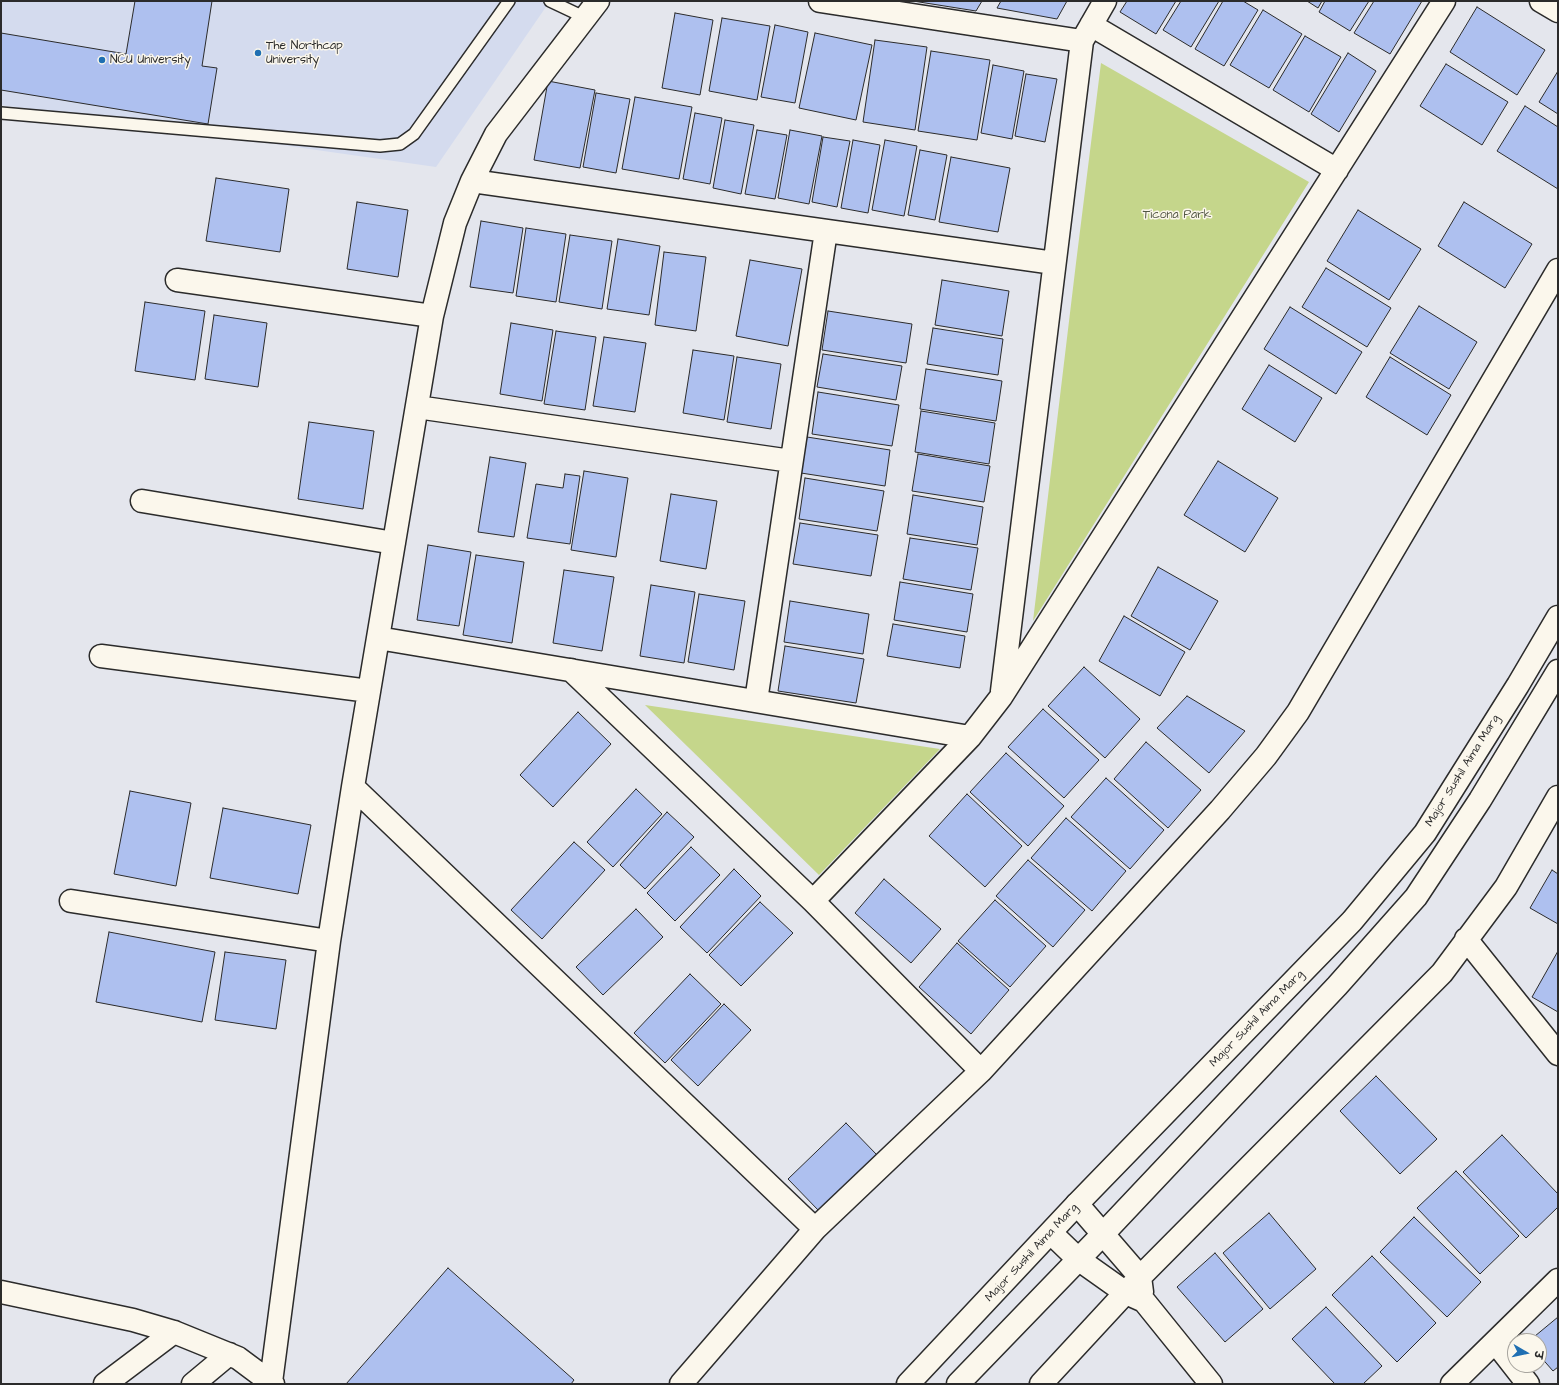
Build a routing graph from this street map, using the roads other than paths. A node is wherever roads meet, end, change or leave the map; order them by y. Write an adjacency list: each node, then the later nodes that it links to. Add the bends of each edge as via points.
1 (509, 1): 11 (lane, via 414,134 400,144 372,145)
2 (550, 1): 8 (lane)
3 (820, 1): 7 (street)
4 (1106, 1): 10 (street)
5 (1444, 1): 12 (street)
6 (1541, 1): 9 (street)
7 (880, 6): 10 (street)
8 (592, 9): 13 (street, via 496,134)
9 (1558, 11)
10 (1086, 33): 12 (street); 15 (street)
11 (1, 113)
12 (1337, 170): 29 (street)
13 (472, 181): 14 (street); 18 (street, via 455,223)
14 (826, 231): 15 (street); 20 (street)
15 (1054, 263): 29 (street)
16 (1558, 270): 39 (street, via 1298,712 1266,756 1220,810)
17 (177, 280): 18 (street)
18 (432, 316): 19 (street)
19 (417, 407): 20 (street); 22 (street)
20 (791, 461): 30 (street)
21 (142, 501): 22 (street)
22 (394, 543): 24 (street)
23 (1558, 617): 40 (street, Major Sushil Aima Marg, via 1425,832 1352,921)
24 (378, 638): 26 (street); 28 (street)
25 (102, 656): 28 (street)
26 (571, 670): 30 (street); 35 (street)
27 (1558, 671): 43 (street, via 1480,800 1416,897 1337,986)
28 (369, 691): 32 (street)
29 (1001, 696): 31 (street)
30 (756, 701): 31 (street)
31 (970, 737): 35 (street)
32 (353, 787): 37 (street); 41 (street)
33 (1558, 797): 36 (street, via 1506,887)
34 (71, 901): 37 (street)
35 (813, 901): 39 (street)
36 (1466, 940): 38 (street); 46 (street, via 1442,973)
37 (329, 941): 51 (street)
38 (1558, 1054)
39 (981, 1071): 41 (street)
40 (1077, 1204): 42 (street, Major Sushil Aima Marg); 43 (street)
41 (815, 1229): 54 (street)
42 (1051, 1233): 44 (street); 55 (street, Major Sushil Aima Marg)
43 (1102, 1235): 44 (street); 46 (street)
44 (1078, 1259): 46 (street); 56 (street)
45 (1558, 1280): 49 (street)
46 (1136, 1290): 57 (street); 58 (street)
47 (1, 1292): 48 (street, via 132,1320)
48 (174, 1332): 50 (street); 52 (street)
49 (1496, 1343): 59 (street); 60 (street)
50 (229, 1354): 51 (street); 53 (street)
51 (272, 1383)
52 (105, 1384)
53 (193, 1384)
54 (681, 1384)
55 (908, 1384)
56 (958, 1384)
57 (1041, 1384)
58 (1212, 1384)
59 (1452, 1384)
60 (1528, 1384)

